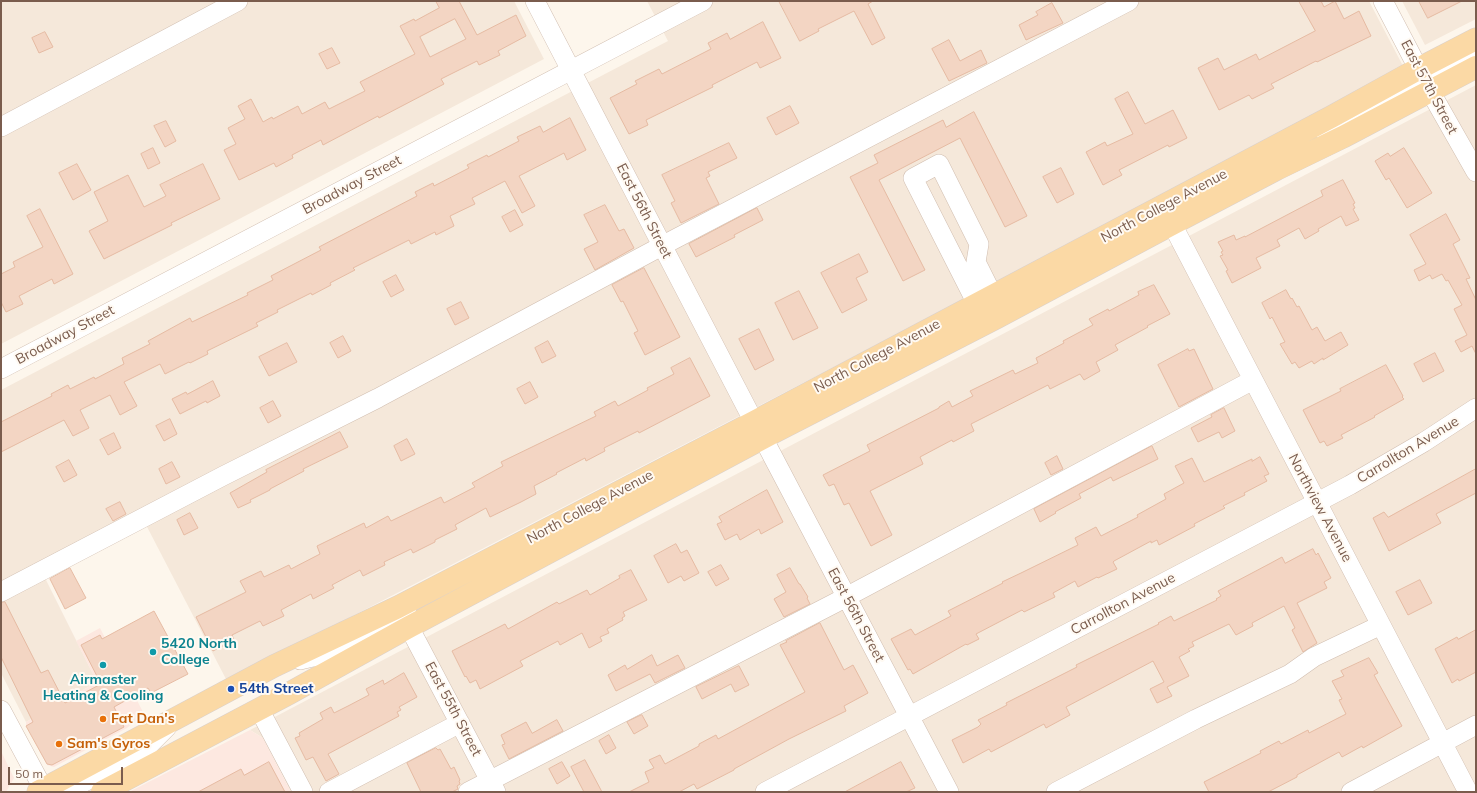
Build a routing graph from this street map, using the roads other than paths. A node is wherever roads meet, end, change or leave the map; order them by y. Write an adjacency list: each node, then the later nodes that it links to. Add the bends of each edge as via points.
1 (238, 1): 11 (street)
2 (535, 1): 9 (street, East 56th Street)
3 (703, 1): 9 (street, Broadway Street)
4 (1128, 1): 14 (street)
5 (1383, 1): 10 (street, East 57th Street)
6 (1476, 39): 10 (main road, North College Avenue)
7 (1476, 53): 10 (street, North College Avenue)
8 (1476, 67): 10 (main road, North College Avenue)
9 (572, 70): 14 (street, East 56th Street); 17 (street, Broadway Street)
10 (1424, 80): 12 (street, East 57th Street); 13 (main road, North College Avenue, via 1343,137); 16 (main road, North College Avenue, via 1324,121); 26 (street, North College Avenue)
11 (1, 127)
12 (1476, 172)
13 (1172, 224): 18 (street, Northview Avenue); 20 (main road, North College Avenue, via 996,318)
14 (662, 246): 20 (street, East 56th Street); 22 (street, via 378,398)
15 (968, 266): 15 (street, via 979,244 938,164 913,178); 16 (street)
16 (985, 300): 20 (main road, North College Avenue)
17 (1, 369)
18 (1253, 380): 21 (street, Northview Avenue); 23 (street)
19 (1476, 408): 21 (street, Carrollton Avenue, via 1405,454)
20 (759, 430): 23 (street, East 56th Street); 25 (main road, North College Avenue); 27 (main road, North College Avenue)
21 (1317, 503): 24 (street, Northview Avenue); 31 (street, Carrollton Avenue)
22 (1, 592)
23 (846, 596): 31 (street, East 56th Street); 38 (street)
24 (1381, 625): 35 (street, Northview Avenue); 47 (street, via 1314,657 1290,674 1196,719)
25 (409, 627): 28 (main road, North College Avenue); 33 (street, East 55th Street)
26 (334, 652): 27 (street, North College Avenue); 28 (street, North College Avenue)
27 (274, 666): 32 (main road, North College Avenue)
28 (288, 694): 29 (main road, North College Avenue)
29 (259, 709): 36 (main road, North College Avenue); 42 (street)
30 (1, 710): 40 (street)
31 (910, 716): 45 (street, Carrollton Avenue); 46 (street, East 56th Street)
32 (178, 717): 37 (street, North College Avenue); 40 (main road, North College Avenue)
33 (460, 723): 38 (street, East 55th Street); 43 (street)
34 (1476, 725): 35 (street)
35 (1443, 744): 48 (street); 49 (street, Northview Avenue)
36 (192, 745): 37 (street, North College Avenue); 39 (main road, North College Avenue)
37 (142, 752): 41 (street, North College Avenue)
38 (493, 786): 44 (street)
39 (115, 789)
40 (42, 791)
41 (65, 792)
42 (304, 792)
43 (329, 792)
44 (468, 792)
45 (765, 792)
46 (949, 792)
47 (1056, 792)
48 (1351, 792)
49 (1468, 792)

